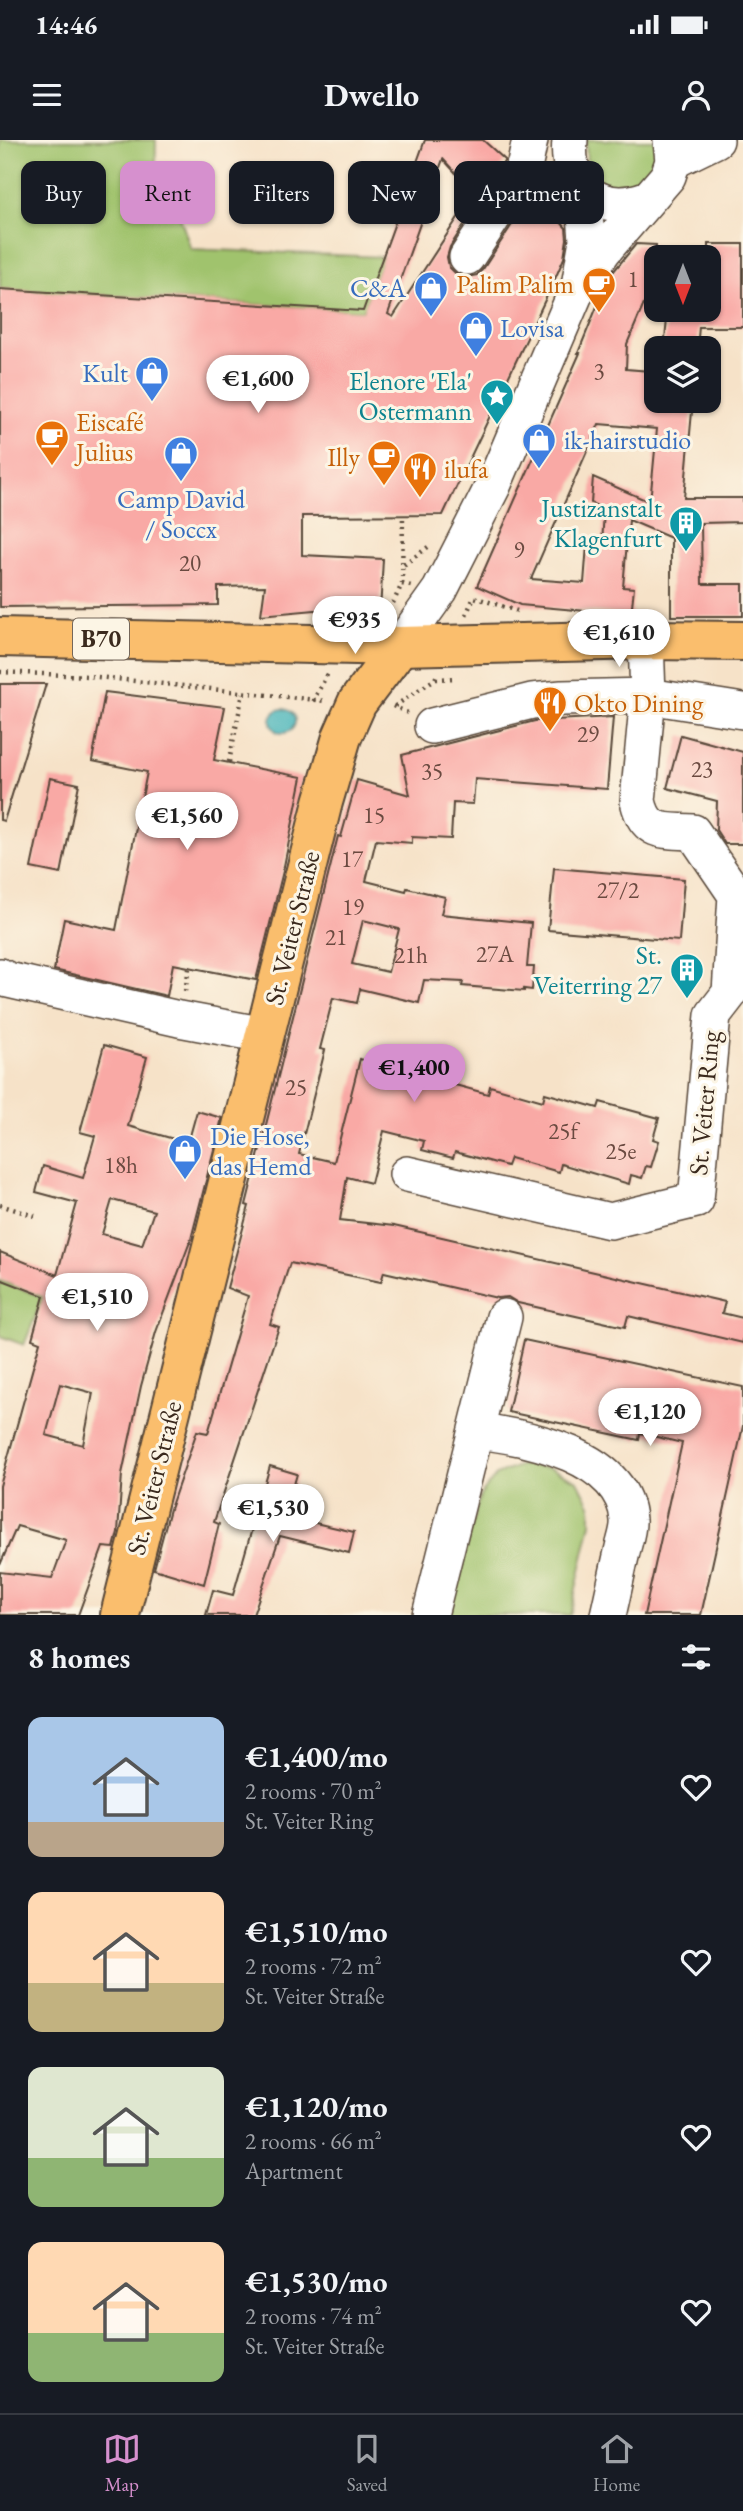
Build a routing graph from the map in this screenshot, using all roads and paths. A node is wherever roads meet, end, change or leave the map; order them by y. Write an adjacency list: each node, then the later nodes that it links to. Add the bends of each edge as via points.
1 (530, 140): 4 (street); 8 (street, via 520,176)
2 (716, 140): 3 (street)
3 (672, 150): 5 (street, via 663,183)
4 (566, 161)
5 (646, 199): 6 (street, via 629,205); 9 (street)
6 (604, 202)
7 (584, 224): 9 (street, via 587,240)
8 (467, 257)
9 (578, 287): 17 (street, St. Veiter Straße, via 487,498 440,590)
10 (403, 515): 12 (path)
11 (430, 546): 12 (path)
12 (404, 565): 13 (path)
13 (402, 584)
14 (0, 636): 17 (main road, B70)
15 (646, 640): 16 (main road, B70); 17 (main road, B70); 21 (street)
16 (743, 641)
17 (400, 646): 28 (main road, St. Veiter Straße, via 357,703 342,737)
18 (0, 672): 20 (path, via 88,676)
19 (435, 679): 23 (path)
20 (243, 693): 22 (path); 26 (path)
21 (648, 696): 24 (street); 25 (street, via 532,701); 29 (street, St. Veiter Ring, via 638,801 642,818 657,830 693,832 736,895 730,993 713,1015 696,1200 610,1221)
22 (313, 701)
23 (395, 706)
24 (743, 711)
25 (432, 726)
26 (229, 762)
27 (0, 976): 28 (street)
28 (265, 1035): 34 (main road, St. Veiter Straße)
29 (407, 1174)
30 (0, 1205): 31 (path)
31 (35, 1216)
32 (504, 1317): 33 (street)
33 (478, 1431): 35 (street); 36 (street, via 554,1447 593,1465 616,1487 627,1507 628,1524)
34 (120, 1615)
35 (430, 1615)
36 (608, 1615)

